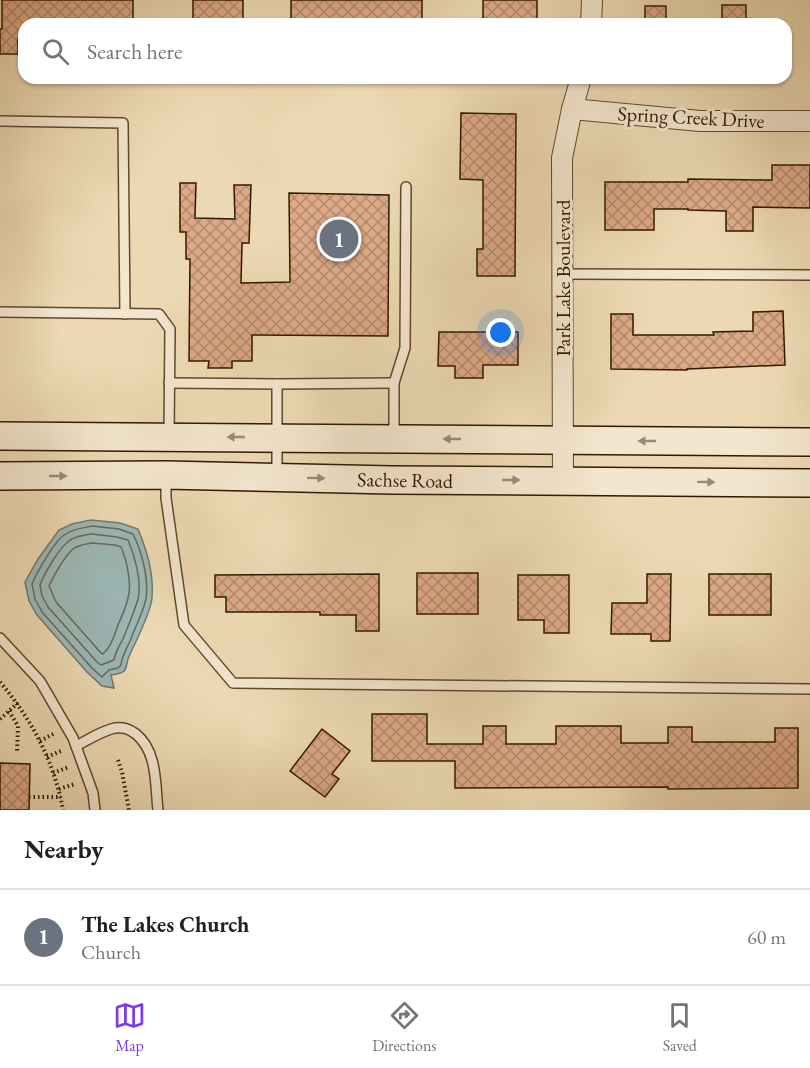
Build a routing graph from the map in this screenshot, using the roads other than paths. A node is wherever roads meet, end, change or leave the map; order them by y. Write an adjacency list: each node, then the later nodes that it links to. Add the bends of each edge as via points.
1 (592, 0): 2 (street)
2 (591, 18)
3 (579, 84): 4 (street, Park Lake Boulevard)
4 (572, 109): 6 (street, Spring Creek Drive, via 700,121); 8 (street, Park Lake Boulevard, via 562,158)
5 (0, 121): 11 (lane, via 123,123)
6 (810, 121)
7 (406, 187): 13 (lane, via 405,348)
8 (562, 274): 9 (lane); 19 (street, Park Lake Boulevard)
9 (810, 276)
10 (0, 312): 11 (lane)
11 (125, 314): 12 (lane, via 159,314 170,329)
12 (169, 383): 14 (lane); 16 (lane)
13 (394, 383): 14 (lane); 18 (lane)
14 (277, 384): 17 (lane)
15 (0, 436): 16 (main road, Sachse Road)
16 (169, 437): 17 (main road, Sachse Road, one-way to 16)
17 (277, 438): 18 (main road, Sachse Road); 23 (lane)
18 (394, 439): 19 (main road, Sachse Road, one-way to 18)
19 (563, 440): 20 (main road, Sachse Road, one-way to 19); 24 (street, Park Lake Boulevard)
20 (810, 442)
21 (0, 476): 22 (main road, Sachse Road, one-way to 22)
22 (166, 476): 23 (main road, Sachse Road); 27 (lane, via 184,625 233,683)
23 (278, 477): 24 (main road, Sachse Road, one-way to 24)
24 (563, 480): 25 (main road, Sachse Road, one-way to 25)
25 (810, 483)
26 (0, 638): 28 (lane, via 40,681)
27 (810, 689)
28 (76, 746): 29 (lane); 30 (lane, via 102,732 129,728 143,740 153,760)
29 (95, 810)
30 (158, 810)

